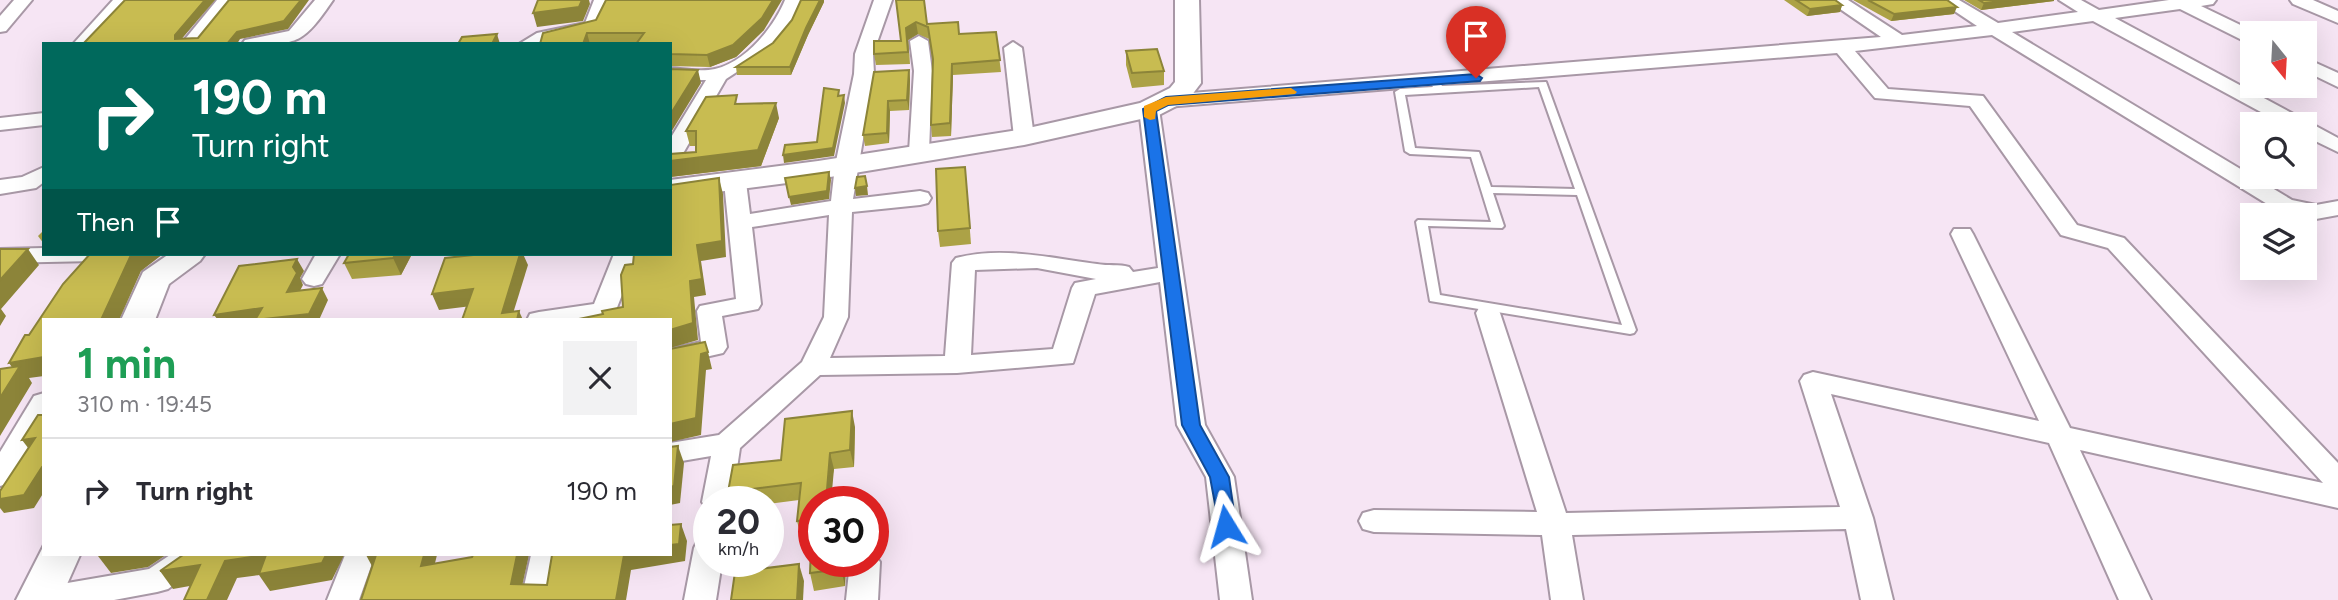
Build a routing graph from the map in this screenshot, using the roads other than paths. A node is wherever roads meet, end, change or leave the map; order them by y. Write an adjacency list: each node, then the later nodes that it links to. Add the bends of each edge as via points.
1 (23, 0): 17 (street)
2 (123, 0): 23 (street)
3 (226, 0): 24 (street)
4 (324, 0): 25 (street, via 299,36)
5 (603, 0): 26 (street, via 593,26)
6 (794, 0): 33 (street, via 785,25 751,59)
7 (883, 0): 32 (street, via 864,54)
8 (1187, 0): 36 (main road, via 1188,83)
9 (1836, 0): 21 (street)
10 (1947, 0): 18 (street)
11 (2068, 0): 15 (street)
12 (2207, 0): 14 (street)
13 (2299, 0): 16 (street)
14 (2179, 2): 15 (street); 20 (street)
15 (2096, 15): 18 (street); 37 (street)
16 (2338, 18)
17 (0, 27)
18 (1995, 29): 19 (street); 55 (street)
19 (1973, 32): 21 (street); 54 (street)
20 (2240, 32)
21 (1898, 40): 27 (street)
22 (919, 41): 30 (street)
23 (84, 42)
24 (192, 42)
25 (270, 42)
26 (531, 42)
27 (1842, 47): 35 (street); 82 (street, via 1882,93 1976,100 2069,230 2116,243)
28 (1013, 48): 41 (street)
29 (2317, 70): 34 (street)
30 (923, 71): 32 (street); 43 (street)
31 (672, 74): 33 (street)
32 (864, 74): 45 (street)
33 (719, 75): 44 (street)
34 (2338, 81)
35 (1436, 85): 36 (street); 50 (lane, via 1400,92 1410,151 1475,154); 51 (lane, via 1543,84)
36 (1157, 105): 41 (main road); 68 (street)
37 (2276, 112)
38 (42, 119): 39 (street)
39 (0, 124)
40 (2317, 135): 42 (street)
41 (1024, 137): 43 (main road)
42 (2338, 146)
43 (919, 152): 45 (main road)
44 (672, 154)
45 (846, 166): 47 (main road); 56 (street)
46 (36, 178): 48 (street); 53 (street)
47 (735, 182): 49 (main road); 61 (street)
48 (0, 187)
49 (672, 189)
50 (1487, 190): 51 (lane); 51 (lane, via 1498,226 1422,222 1434,298 1630,330)
51 (1582, 192)
52 (920, 198): 56 (street)
53 (0, 201)
54 (2271, 203)
55 (2273, 203)
56 (841, 208): 61 (street); 76 (street, via 836,317)
57 (2338, 208): 58 (street)
58 (2317, 212)
59 (2317, 218): 60 (street)
60 (2338, 221)
61 (739, 223): 74 (street, via 749,304 709,311 714,347)
62 (1962, 234): 78 (street)
63 (42, 255): 64 (street)
64 (0, 256)
65 (186, 256): 72 (main road, via 155,279)
66 (327, 256): 69 (street)
67 (625, 256): 71 (street)
68 (1171, 273): 75 (street, via 1084,288 1064,357); 75 (street, via 1100,272 1037,261 964,263); 100 (street, via 1191,425 1220,477)
69 (314, 279)
70 (1488, 313): 87 (street)
71 (604, 315): 73 (street)
72 (139, 318)
73 (565, 318)
74 (672, 357)
75 (957, 364): 76 (street)
76 (813, 367): 79 (street)
77 (42, 405): 81 (street)
78 (2059, 434): 84 (street); 85 (street, via 1813,380); 103 (street)
79 (727, 444): 80 (street); 83 (street)
80 (672, 453)
81 (0, 476)
82 (2338, 481)
83 (720, 486)
84 (2338, 496)
85 (1858, 518): 87 (street); 102 (street)
86 (1374, 521): 87 (street)
87 (1555, 524): 101 (street)
88 (59, 556): 94 (main road)
89 (212, 556): 95 (street, via 187,559 157,580)
90 (360, 556): 96 (street)
91 (546, 556): 97 (street)
92 (703, 577): 98 (street)
93 (864, 577): 99 (street)
94 (38, 600)
95 (44, 600)
96 (343, 600)
97 (537, 600)
98 (699, 600)
99 (862, 600)
100 (1236, 600)
101 (1567, 600)
102 (1877, 600)
103 (2135, 600)

